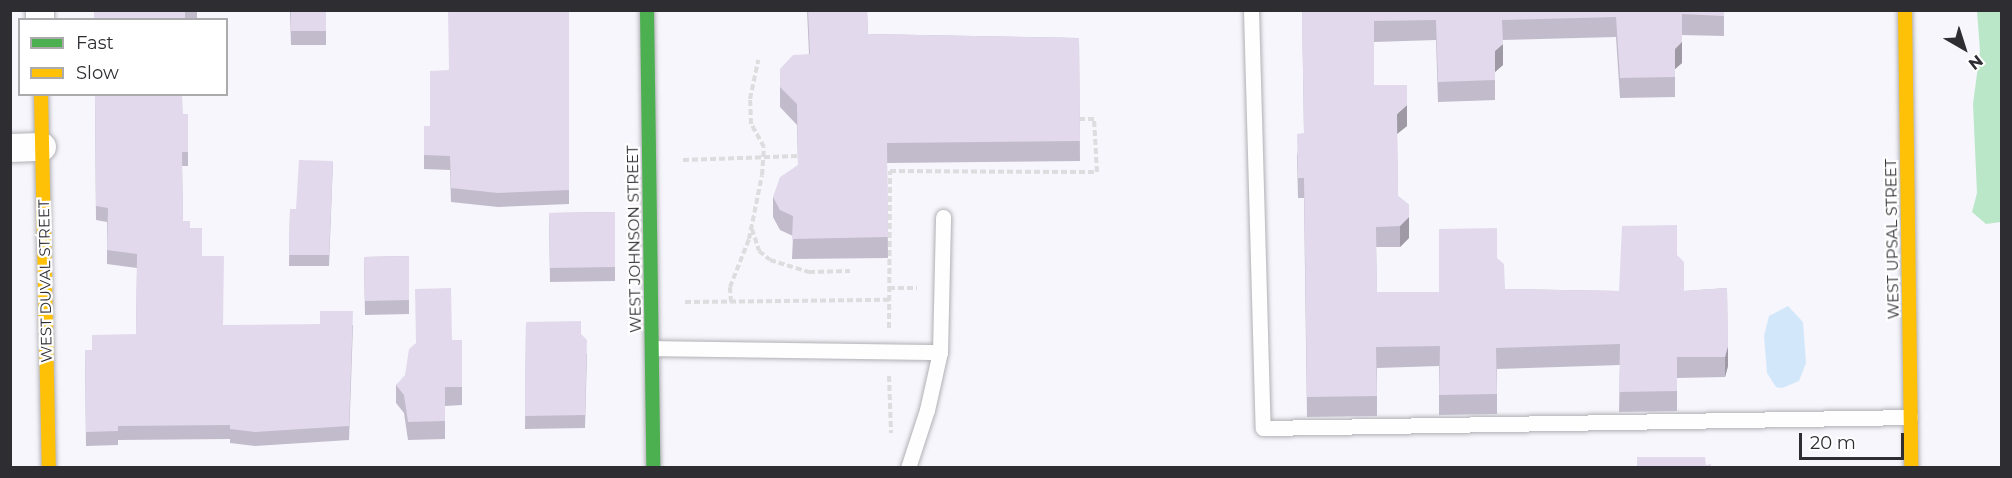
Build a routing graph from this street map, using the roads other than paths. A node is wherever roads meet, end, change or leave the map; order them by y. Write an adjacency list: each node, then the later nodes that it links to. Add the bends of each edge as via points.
1 (647, 10): 8 (street, WEST JOHNSON STREET)
2 (1251, 10): 10 (lane, via 1263,428)
3 (1905, 10): 10 (street, WEST UPSAL STREET)
4 (41, 96): 5 (street, WEST DUVAL STREET)
5 (42, 147): 6 (street); 11 (street, WEST DUVAL STREET)
6 (10, 148)
7 (943, 217): 9 (lane)
8 (652, 348): 9 (lane); 12 (street, WEST JOHNSON STREET)
9 (940, 352): 13 (lane)
10 (1910, 417): 14 (street, WEST UPSAL STREET)
11 (49, 468)
12 (653, 468)
13 (908, 468)
14 (1911, 468)

